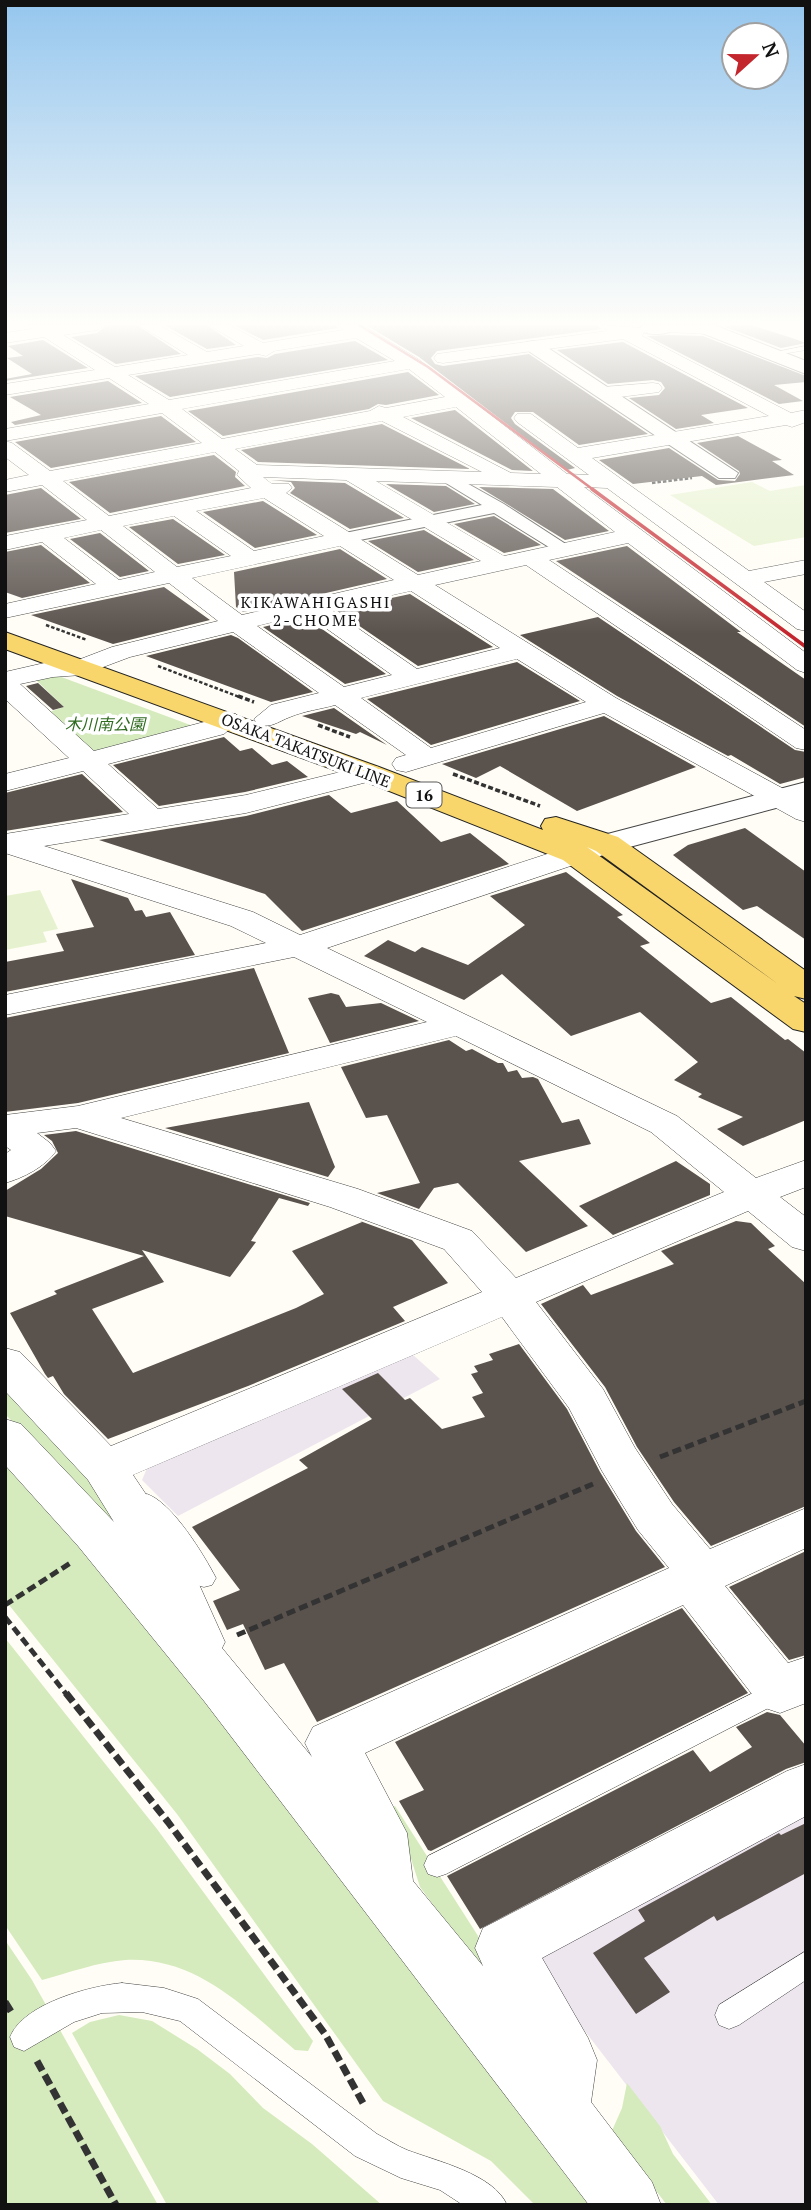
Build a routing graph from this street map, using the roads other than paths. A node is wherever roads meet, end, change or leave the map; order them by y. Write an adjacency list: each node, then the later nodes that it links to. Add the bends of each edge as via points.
1 (43, 428): 9 (street)
2 (195, 428): 11 (street)
3 (311, 428): 11 (street)
4 (410, 428): 20 (street)
5 (497, 428): 21 (street)
6 (538, 428): 13 (street)
7 (657, 428): 10 (street)
8 (731, 428): 10 (street)
9 (5, 435)
10 (673, 438): 13 (street); 16 (street)
11 (218, 445): 14 (street); 15 (street)
12 (5, 447): 19 (street)
13 (574, 455): 23 (street)
14 (134, 461): 18 (street); 19 (street)
15 (252, 471): 17 (street); 25 (street, via 247,475)
16 (727, 473)
17 (350, 475): 22 (street); 25 (street); 26 (street)
18 (154, 476)
19 (47, 478): 24 (street); 31 (street)
20 (512, 479): 21 (street); 22 (street)
21 (566, 481): 23 (street); 33 (street)
22 (456, 483): 26 (street); 28 (street)
23 (616, 485): 45 (street)
24 (5, 486)
25 (268, 491): 27 (street); 35 (street)
26 (396, 501): 30 (street)
27 (183, 502): 31 (street); 39 (street)
28 (498, 507): 30 (street); 38 (street)
29 (5, 520): 34 (street)
30 (428, 522): 35 (street); 41 (street)
31 (107, 523): 32 (street); 43 (street)
32 (75, 529): 34 (street); 37 (street)
33 (632, 535): 38 (street); 55 (street)
34 (38, 537): 36 (street); 44 (street)
35 (345, 538): 39 (street); 46 (street)
36 (5, 543)
37 (95, 544)
38 (566, 550): 40 (street)
39 (250, 558): 43 (street)
40 (530, 558): 41 (street); 62 (street)
41 (501, 564): 46 (street)
42 (806, 567): 45 (street)
43 (175, 574): 44 (street, via 143,581); 51 (street)
44 (119, 577): 48 (street)
45 (746, 579): 49 (street)
46 (417, 583): 47 (street); 53 (street)
47 (310, 606): 51 (street); 56 (street)
48 (5, 611)
49 (806, 624)
50 (5, 625): 54 (main road, OSAKA TAKATSUKI LINE / 16)
51 (239, 625): 54 (street); 58 (street)
52 (5, 640): 54 (main road, OSAKA TAKATSUKI LINE / 16)
53 (521, 650): 56 (street); 59 (street)
54 (91, 663): 57 (street); 60 (main road, OSAKA TAKATSUKI LINE / 16); 61 (main road, OSAKA TAKATSUKI LINE / 16)
55 (806, 665)
56 (414, 678): 58 (street)
57 (5, 682): 64 (street)
58 (343, 696): 60 (street, via 280,711); 63 (street)
59 (607, 704): 63 (street); 68 (street)
60 (267, 719): 65 (main road, OSAKA TAKATSUKI LINE / 16)
61 (227, 720): 64 (street, via 214,728); 66 (main road, OSAKA TAKATSUKI LINE / 16)
62 (806, 742)
63 (428, 758): 65 (street)
64 (91, 760): 67 (street); 70 (street)
65 (399, 766): 72 (main road, OSAKA TAKATSUKI LINE / 16)
66 (369, 774): 70 (street, via 246,804); 73 (main road, OSAKA TAKATSUKI LINE / 16)
67 (5, 783)
68 (792, 795): 69 (street); 72 (street)
69 (806, 813)
70 (153, 820): 71 (street)
71 (5, 842): 74 (street, via 242,919)
72 (607, 844): 73 (street); 75 (main road, OSAKA TAKATSUKI LINE / 16)
73 (574, 853): 74 (street); 77 (main road, OSAKA TAKATSUKI LINE / 16)
74 (299, 946): 76 (street); 78 (street)
75 (806, 988)
76 (5, 1005)
77 (806, 1021)
78 (460, 1025): 79 (street); 83 (street, via 664,1124)
79 (78, 1117): 80 (street); 85 (street, via 344,1198 458,1240)
80 (5, 1127): 81 (street, via 37,1151)
81 (5, 1171)
82 (806, 1172): 83 (street)
83 (752, 1193): 84 (street); 85 (street)
84 (806, 1238)
85 (509, 1296): 88 (street); 90 (street, via 587,1400 654,1517)
86 (5, 1363): 88 (street)
87 (5, 1436): 92 (street, via 103,1543)
88 (104, 1468): 91 (lane, via 165,1522); 92 (street)
89 (806, 1527): 90 (street)
90 (696, 1575): 93 (street); 96 (street, via 332,1743 379,1833)
91 (204, 1578)
92 (219, 1653): 96 (street)
93 (793, 1685): 95 (lane)
94 (806, 1788): 100 (street, via 504,1948 566,2060)
95 (436, 1865)
96 (386, 1893): 100 (street)
97 (806, 1964): 98 (lane)
98 (729, 2015)
99 (24, 2037): 101 (lane, via 49,2018 84,2003 120,1996 155,1998 188,2009 366,2145 401,2163 447,2177)
100 (559, 2108): 102 (street)
101 (492, 2205)
102 (629, 2205)

